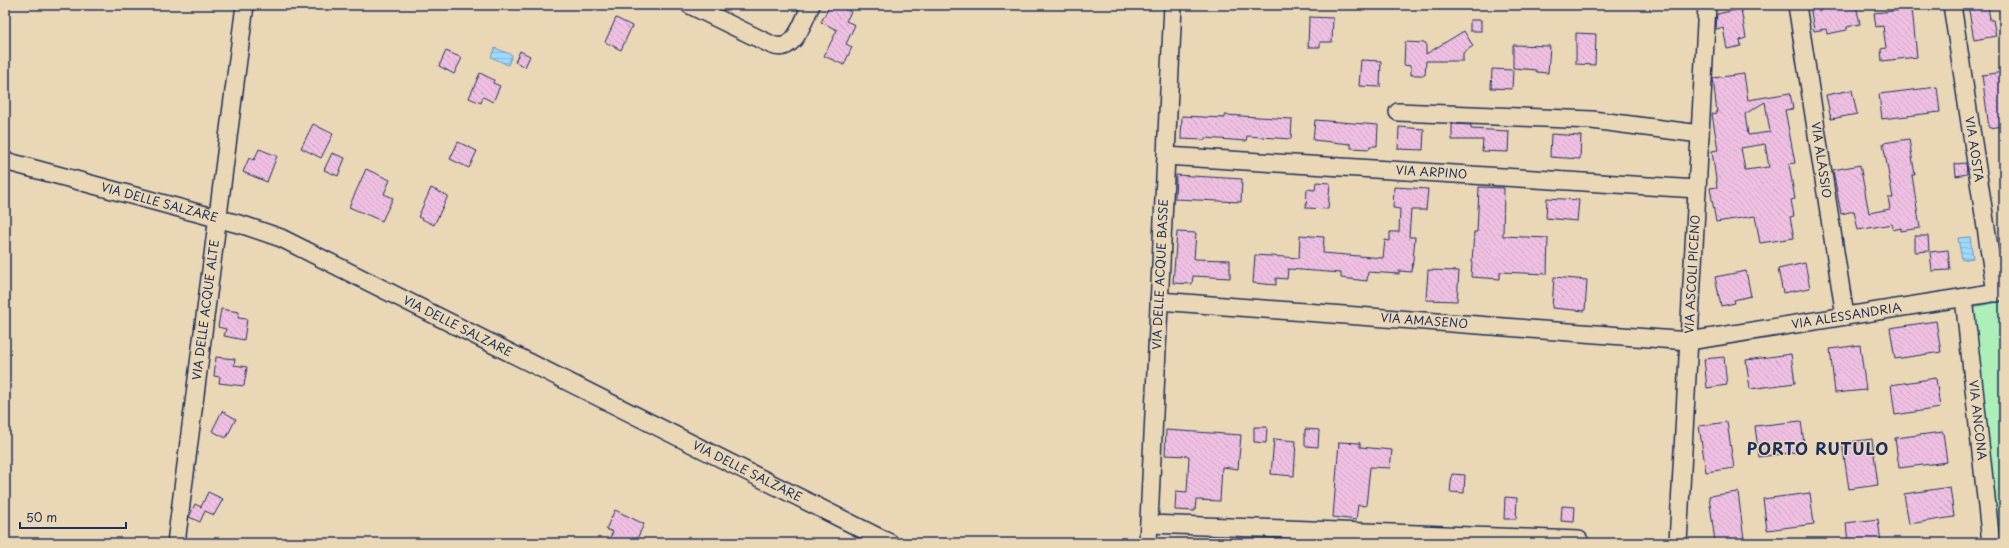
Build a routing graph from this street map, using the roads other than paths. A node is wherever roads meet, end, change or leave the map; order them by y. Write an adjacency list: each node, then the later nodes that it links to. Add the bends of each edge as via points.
1 (245, 5): 13 (street, VIA DELLE ACQUE ALTE)
2 (690, 5): 3 (street, via 772,45 782,47 792,42)
3 (811, 5)
4 (1173, 5): 10 (street, VIA DELLE ACQUE BASSE)
5 (1707, 5): 9 (street, VIA ASCOLI PICENO)
6 (1797, 5): 17 (street, VIA ALASSIO)
7 (1952, 5): 14 (street, VIA AOSTA)
8 (1398, 112): 9 (street, via 1592,120)
9 (1700, 134): 12 (street, VIA ASCOLI PICENO)
10 (1166, 156): 12 (street, VIA ARPINO); 16 (street, VIA DELLE ACQUE BASSE)
11 (5, 161): 13 (street, VIA DELLE SALZARE)
12 (1697, 189): 18 (street, VIA ASCOLI PICENO)
13 (217, 218): 21 (street, VIA DELLE ACQUE ALTE); 22 (street, VIA DELLE SALZARE, via 262,231 299,246)
14 (2000, 292): 15 (street, VIA ALESSANDRIA)
15 (1964, 298): 17 (street, VIA ALESSANDRIA); 25 (street, VIA ANCONA)
16 (1159, 301): 18 (street, VIA AMASENO); 19 (street, VIA DELLE ACQUE BASSE)
17 (1845, 316): 18 (street, VIA ALESSANDRIA)
18 (1689, 340): 24 (street, VIA ASCOLI PICENO)
19 (1149, 524): 20 (street); 23 (street, VIA DELLE ACQUE BASSE)
20 (1579, 540)
21 (176, 543)
22 (890, 543)
23 (1148, 543)
24 (1678, 543)
25 (1991, 543)

